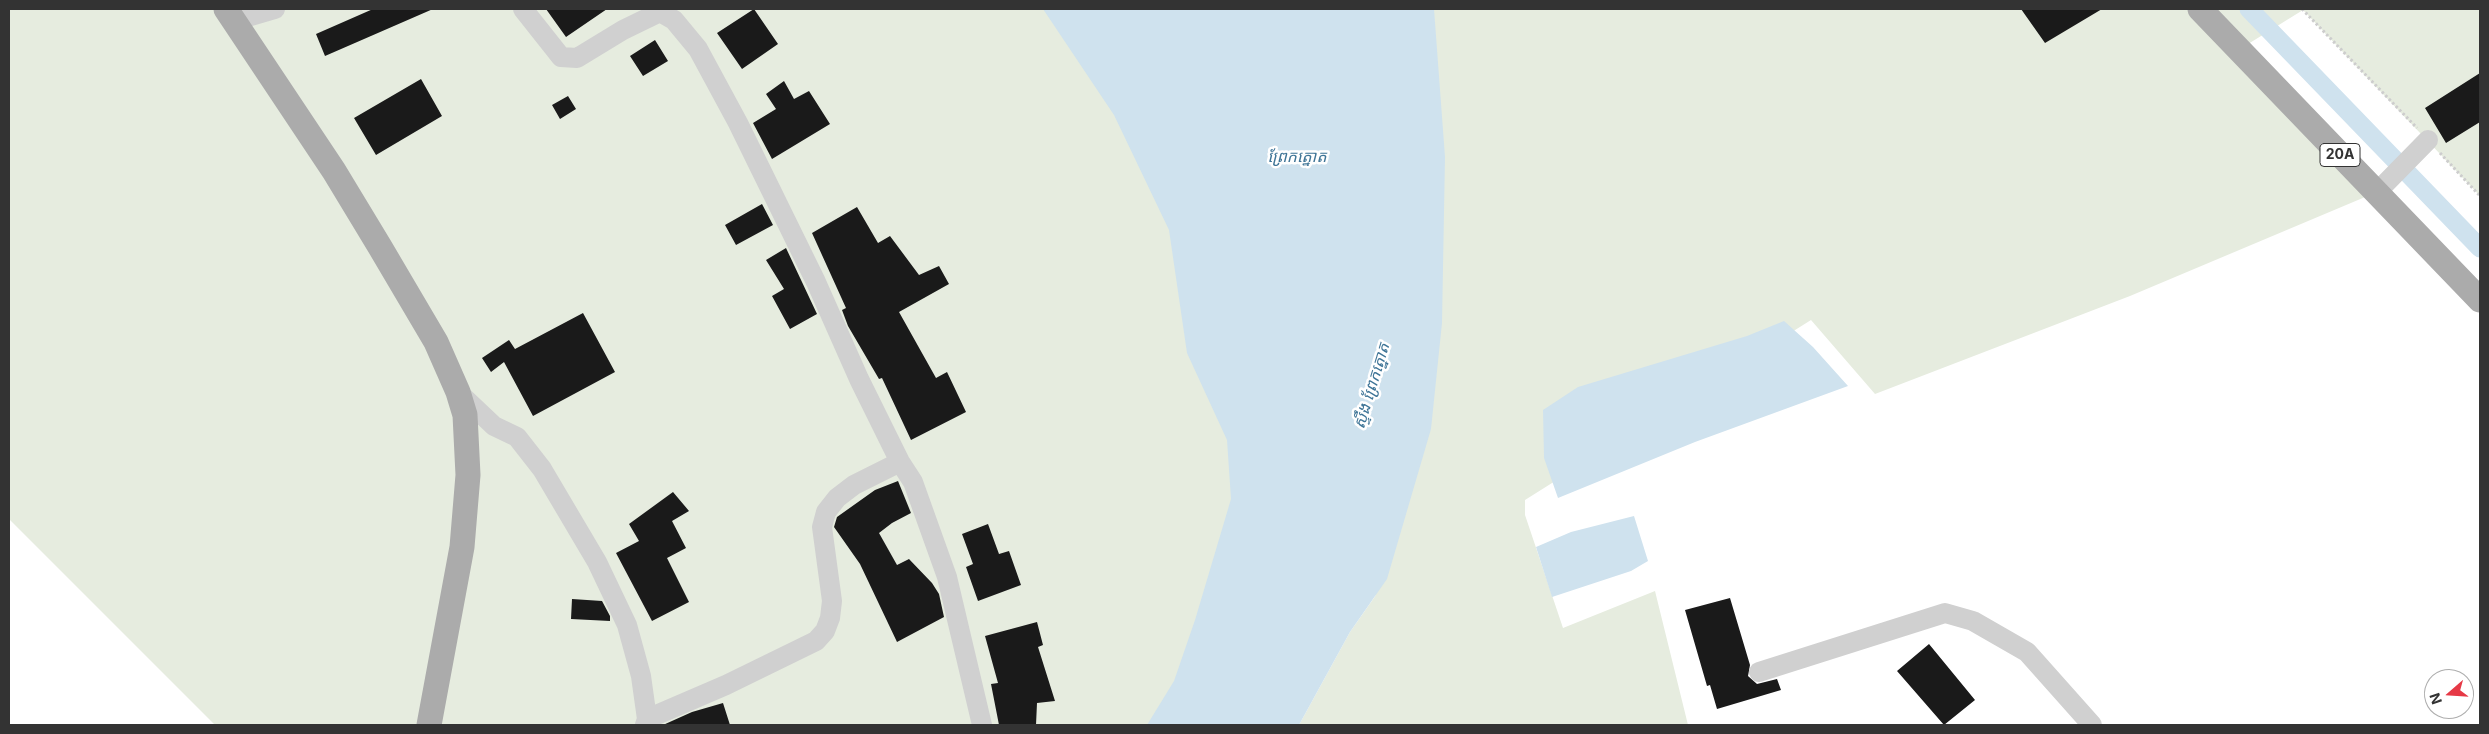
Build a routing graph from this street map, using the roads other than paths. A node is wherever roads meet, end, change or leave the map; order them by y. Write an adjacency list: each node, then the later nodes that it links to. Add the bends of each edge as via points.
1 (274, 9): 4 (street)
2 (523, 9): 9 (street, via 561,57 577,58 660,12 674,20 698,49 738,122)
3 (2200, 9): 6 (main road, 20A)
4 (230, 15): 8 (main road, via 334,171 380,247 436,342)
5 (2421, 147): 6 (street)
6 (2384, 185): 7 (main road, 20A)
7 (2480, 300)
8 (458, 392): 11 (street, via 494,426 517,436 542,469 597,562 627,625 641,676); 12 (main road, via 465,415 468,475 462,547)
9 (900, 462): 11 (street, via 854,485 826,512 822,527 832,601 825,631 816,641); 13 (street, via 913,482 946,577)
10 (1759, 672): 14 (street, via 1946,613 1973,621 2027,652)
11 (646, 722)
12 (429, 725)
13 (982, 725)
14 (2092, 725)

